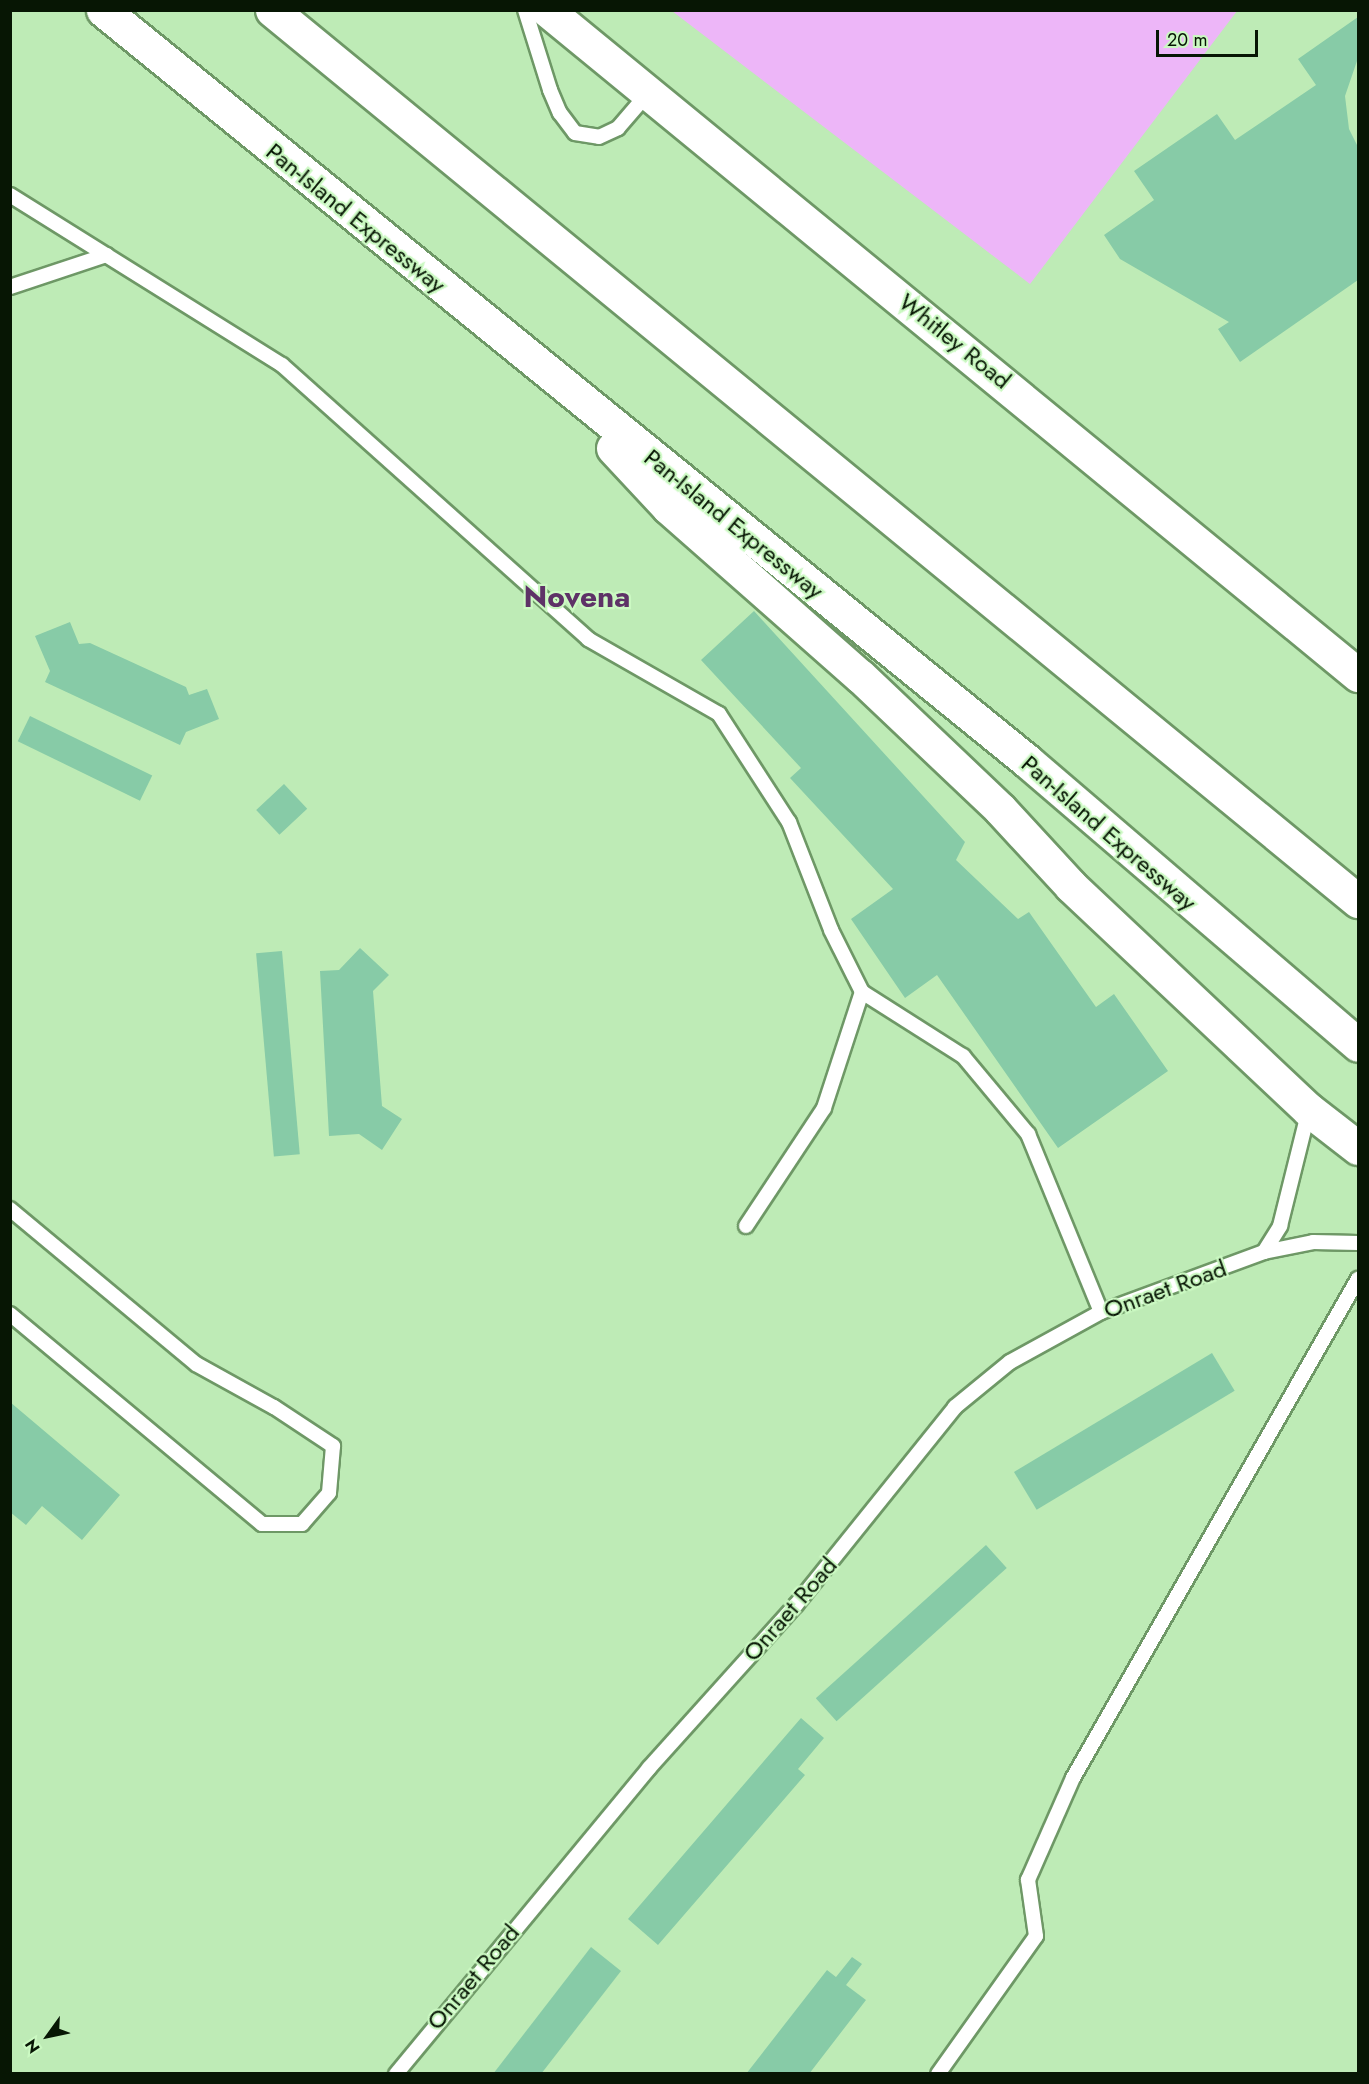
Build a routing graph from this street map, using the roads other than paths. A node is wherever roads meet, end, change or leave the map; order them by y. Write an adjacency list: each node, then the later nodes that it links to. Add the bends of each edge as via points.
1 (103, 10): 9 (main road, Pan-Island Expressway)
2 (272, 10): 11 (main road)
3 (525, 10): 5 (lane, via 550,90 575,133 599,137 618,128)
4 (548, 10): 5 (main road, Whitley Road)
5 (649, 92): 10 (main road, Whitley Road)
6 (10, 195): 7 (lane)
7 (107, 255): 8 (lane); 12 (lane, via 282,365 588,639 719,714 789,822 831,930)
8 (10, 287)
9 (541, 370): 13 (main road, Pan-Island Expressway, via 1027,761); 14 (main road, via 668,507 860,676 1000,808 1071,886)
10 (1359, 675)
11 (1359, 901)
12 (862, 992): 17 (lane, via 824,1107); 21 (lane, via 963,1056 1028,1134)
13 (1359, 1045)
14 (1309, 1110): 15 (main road); 19 (lane, via 1280,1226)
15 (1359, 1148)
16 (10, 1209): 22 (lane, via 196,1364 274,1407 333,1446 329,1493 302,1524 261,1524)
17 (746, 1226)
18 (1359, 1243): 19 (lane, Onraet Road, via 1314,1242)
19 (1264, 1252): 21 (lane, Onraet Road)
20 (1359, 1279): 24 (lane, via 1073,1778 1028,1880 1036,1936)
21 (1101, 1312): 23 (lane, Onraet Road, via 1010,1362 955,1407 796,1605 625,1795)
22 (10, 1314)
23 (396, 2073)
24 (938, 2073)

